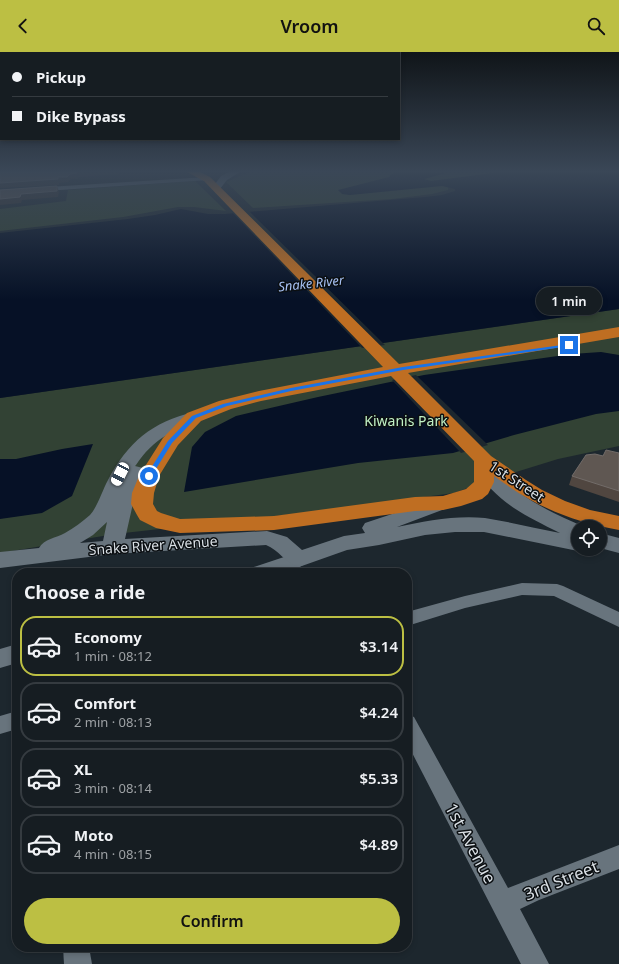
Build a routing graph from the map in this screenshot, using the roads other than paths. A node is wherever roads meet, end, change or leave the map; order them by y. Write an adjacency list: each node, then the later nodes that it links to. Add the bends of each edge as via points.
1 (242, 215): 8 (highway, 1st Street)
2 (619, 332): 6 (highway)
3 (619, 338): 5 (highway)
4 (619, 342): 5 (highway)
5 (509, 354): 6 (highway)
6 (454, 360): 7 (highway, via 259,396)
7 (194, 417): 10 (highway, via 170,442 149,476 142,500 148,515 164,523 180,526); 17 (main road, via 162,439 140,463 121,508); 21 (main road, via 163,429 132,455 102,514 92,526 47,550)
8 (484, 464): 9 (highway, via 484,482 474,494); 11 (highway, 1st Street, via 540,498 579,514); 12 (main road, via 492,480 513,498)
9 (443, 503): 10 (highway, via 415,504); 14 (main road, via 370,529)
10 (274, 522): 17 (main road, via 157,538)
11 (619, 523)
12 (571, 530)
13 (607, 542): 16 (main road)
14 (344, 543): 15 (main road, via 455,525 484,525); 20 (main road)
15 (571, 543)
16 (619, 546)
17 (113, 548): 20 (main road, Snake River Avenue, via 267,538 279,542); 21 (main road, Snake River Avenue)
18 (607, 550): 19 (main road)
19 (619, 552)
20 (299, 559): 22 (street)
21 (2, 560)
22 (273, 568)
23 (412, 618): 24 (street, via 522,589 557,590)
24 (619, 620)
25 (12, 655): 26 (street)
26 (0, 659)
27 (12, 721): 28 (street)
28 (0, 725)
29 (412, 732): 31 (street, 1st Avenue)
30 (619, 857): 31 (street, 3rd Street)
31 (503, 904): 34 (street, 1st Avenue)
32 (77, 952): 33 (street)
33 (78, 964)
34 (534, 964)

